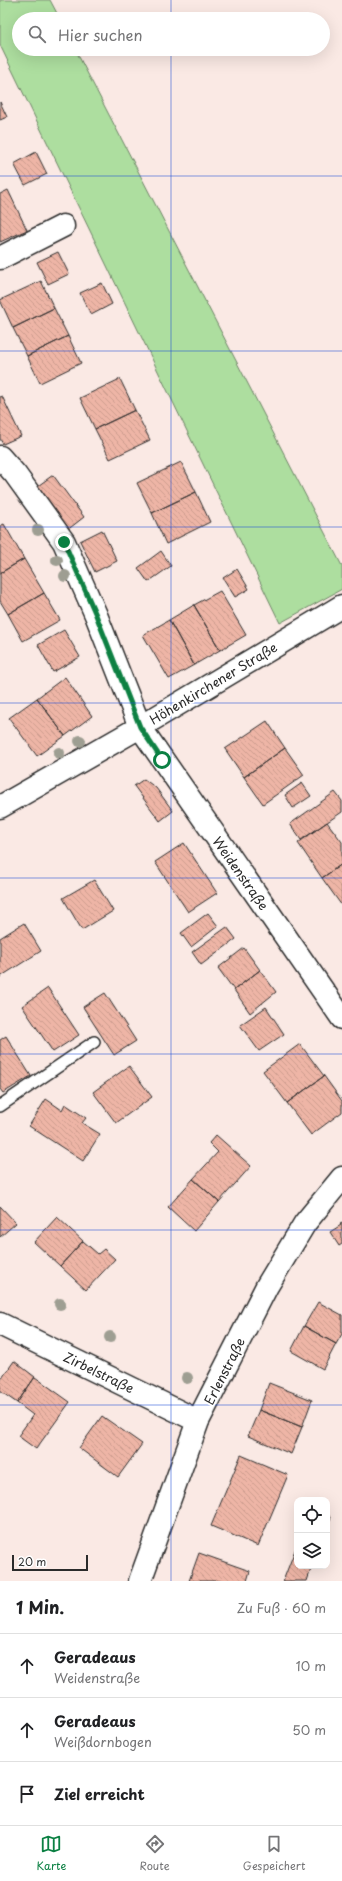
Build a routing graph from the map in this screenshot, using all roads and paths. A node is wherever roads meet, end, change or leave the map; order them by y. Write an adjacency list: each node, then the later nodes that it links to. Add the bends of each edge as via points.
1 (63, 226): 2 (street)
2 (0, 258)
3 (0, 457): 5 (street, Weidenstraße, via 16,474 64,542)
4 (342, 606): 5 (street, Höhenkirchener Straße)
5 (140, 727): 6 (street, Höhenkirchener Straße); 7 (street, Weidenstraße)
6 (0, 807)
7 (342, 1018)
8 (94, 1042): 9 (lane)
9 (0, 1106)
10 (342, 1178): 12 (street, Erlenstraße, via 305,1223 267,1286)
11 (0, 1324): 12 (street, Zirbelstraße)
12 (198, 1421): 13 (street, Erlenstraße)
13 (140, 1581)

